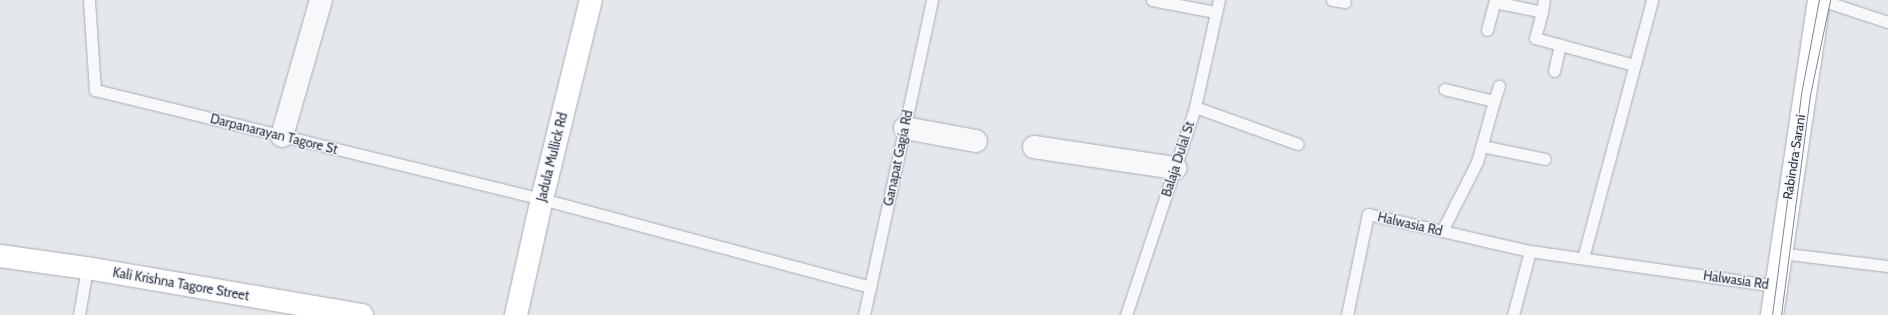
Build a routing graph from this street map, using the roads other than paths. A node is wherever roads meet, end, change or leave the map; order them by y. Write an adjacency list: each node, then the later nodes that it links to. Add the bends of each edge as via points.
1 (89, 0): 25 (lane, Darpanarayan Tagore St, via 95,90)
2 (321, 0): 25 (street)
3 (591, 0): 32 (main road, Jadula Mullick Rd)
4 (932, 0): 24 (lane, Ganapat Gagia Rd)
5 (1152, 0): 13 (lane)
6 (1219, 0): 13 (lane, Balaja Dulal St)
7 (1332, 0): 12 (lane)
8 (1544, 0): 14 (lane)
9 (1652, 0): 18 (lane)
10 (1820, 0): 15 (lane); 35 (main road, Rabindra Sarani)
11 (1495, 1): 14 (lane); 16 (lane)
12 (1345, 2)
13 (1215, 12): 23 (lane, Balaja Dulal St)
14 (1542, 12): 17 (lane, via 1535,38)
15 (1888, 22)
16 (1486, 30)
17 (1560, 46): 18 (lane); 19 (lane)
18 (1634, 65): 37 (lane)
19 (1554, 72)
20 (1499, 86): 22 (lane)
21 (1444, 89): 22 (lane)
22 (1494, 101): 28 (lane)
23 (1194, 107): 27 (lane); 31 (lane, Balaja Dulal St)
24 (905, 128): 26 (street); 41 (lane, Ganapat Gagia Rd)
25 (282, 136): 32 (lane, Darpanarayan Tagore St)
26 (976, 141)
27 (1298, 144)
28 (1482, 146): 30 (lane); 33 (lane, via 1477,162)
29 (1034, 147): 31 (street)
30 (1545, 159)
31 (1174, 168): 46 (lane, Balaja Dulal St)
32 (542, 199): 41 (lane, Darpanarayan Tagore St); 44 (main road, Jadula Mullick Rd)
33 (1442, 231): 34 (lane, Halwasia Rd); 47 (lane, Halwasia Rd, via 1368,214)
34 (1530, 251): 37 (lane, Halwasia Rd); 48 (lane)
35 (1780, 254): 38 (lane); 40 (main road, Rabindra Sarani)
36 (0, 256): 39 (main road, Kali Krishna Tagore Street)
37 (1583, 258): 40 (lane, Halwasia Rd)
38 (1888, 266)
39 (87, 268): 42 (lane); 43 (main road, Kali Krishna Tagore Street)
40 (1776, 286): 49 (main road, Rabindra Sarani)
41 (870, 287): 45 (lane, Ganapat Gagia Rd)
42 (79, 315)
43 (362, 315)
44 (516, 315)
45 (864, 315)
46 (1126, 315)
47 (1347, 315)
48 (1513, 315)
49 (1772, 315)

